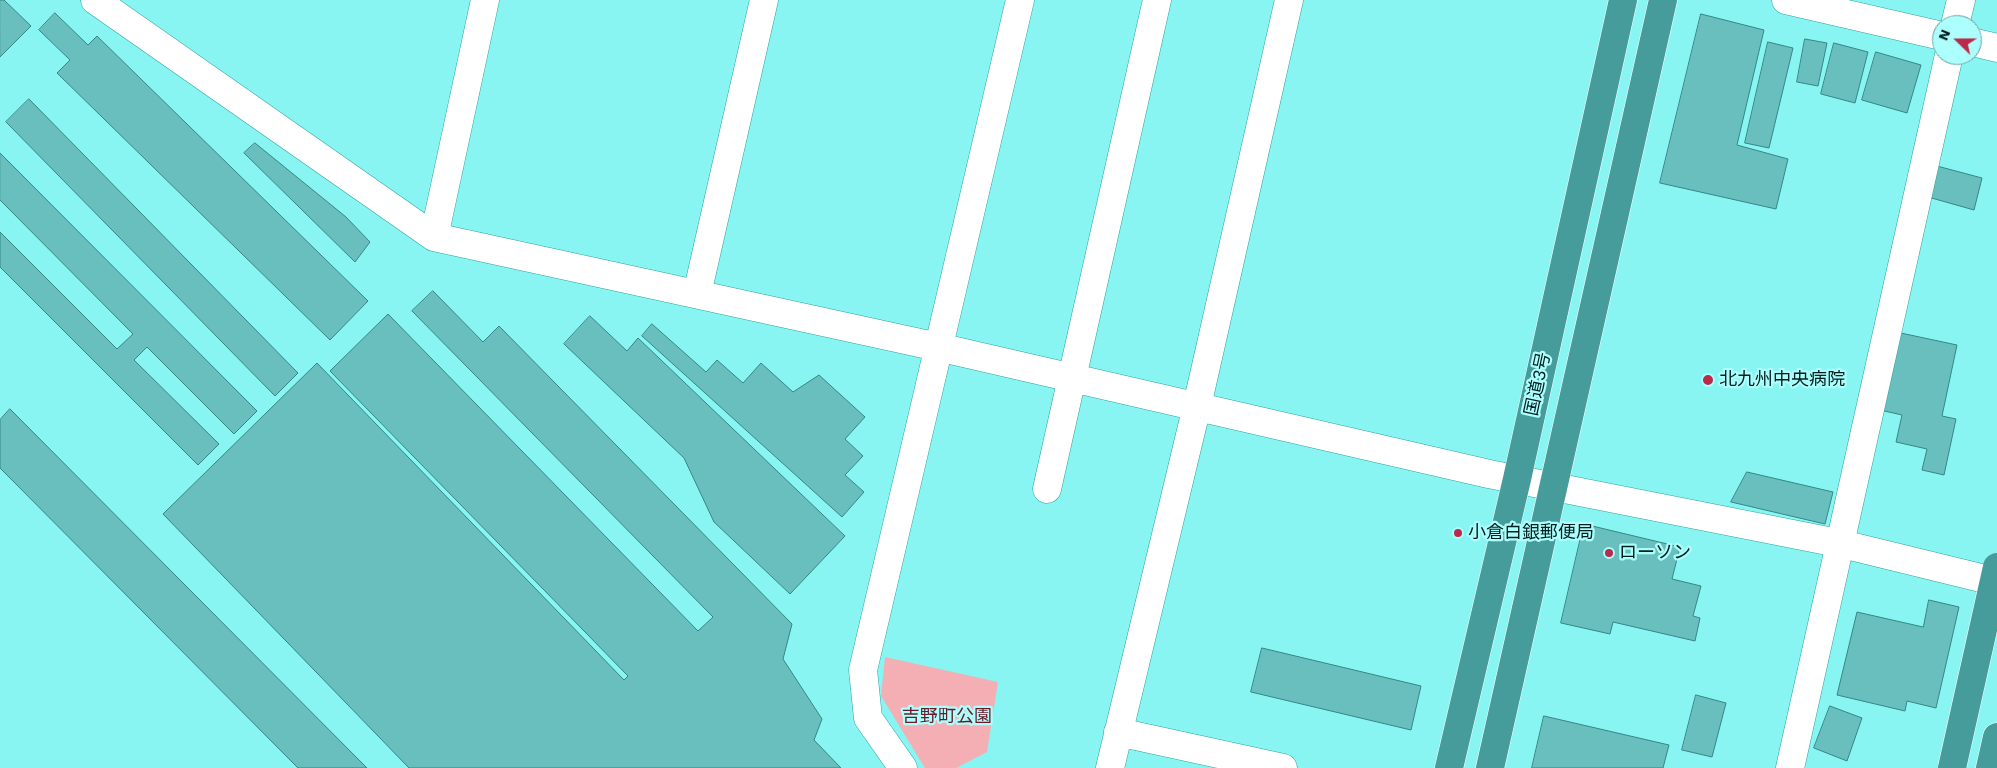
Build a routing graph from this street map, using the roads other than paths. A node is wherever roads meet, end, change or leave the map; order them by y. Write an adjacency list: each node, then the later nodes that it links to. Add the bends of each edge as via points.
1 (96, 0): 16 (street)
2 (485, 0): 16 (street)
3 (764, 0): 17 (street)
4 (1020, 0): 18 (street)
5 (1157, 0): 19 (street)
6 (1289, 0): 20 (street)
7 (1623, 0): 21 (highway, 国道3号)
8 (1663, 0): 22 (highway)
9 (1786, 0): 12 (street)
10 (1961, 0): 11 (street)
11 (1957, 15)
12 (1932, 34)
13 (1982, 44): 14 (street)
14 (1997, 48)
15 (1947, 65): 24 (street)
16 (434, 237): 17 (street)
17 (696, 294): 18 (street)
18 (938, 347): 19 (street); 29 (street, via 863,670 868,718)
19 (1072, 378): 20 (street); 23 (street)
20 (1197, 406): 21 (street); 27 (street)
21 (1517, 479): 22 (street); 32 (highway, 国道3号)
22 (1555, 486): 24 (street); 33 (highway)
23 (1048, 488)
24 (1838, 543): 26 (street); 34 (street)
25 (1997, 567): 35 (highway, bridge)
26 (1997, 582)
27 (1118, 732): 30 (street); 31 (street)
28 (1997, 737): 36 (highway)
29 (903, 768)
30 (1110, 768)
31 (1283, 768)
32 (1449, 768)
33 (1490, 768)
34 (1790, 768)
35 (1952, 768)
36 (1990, 768)

